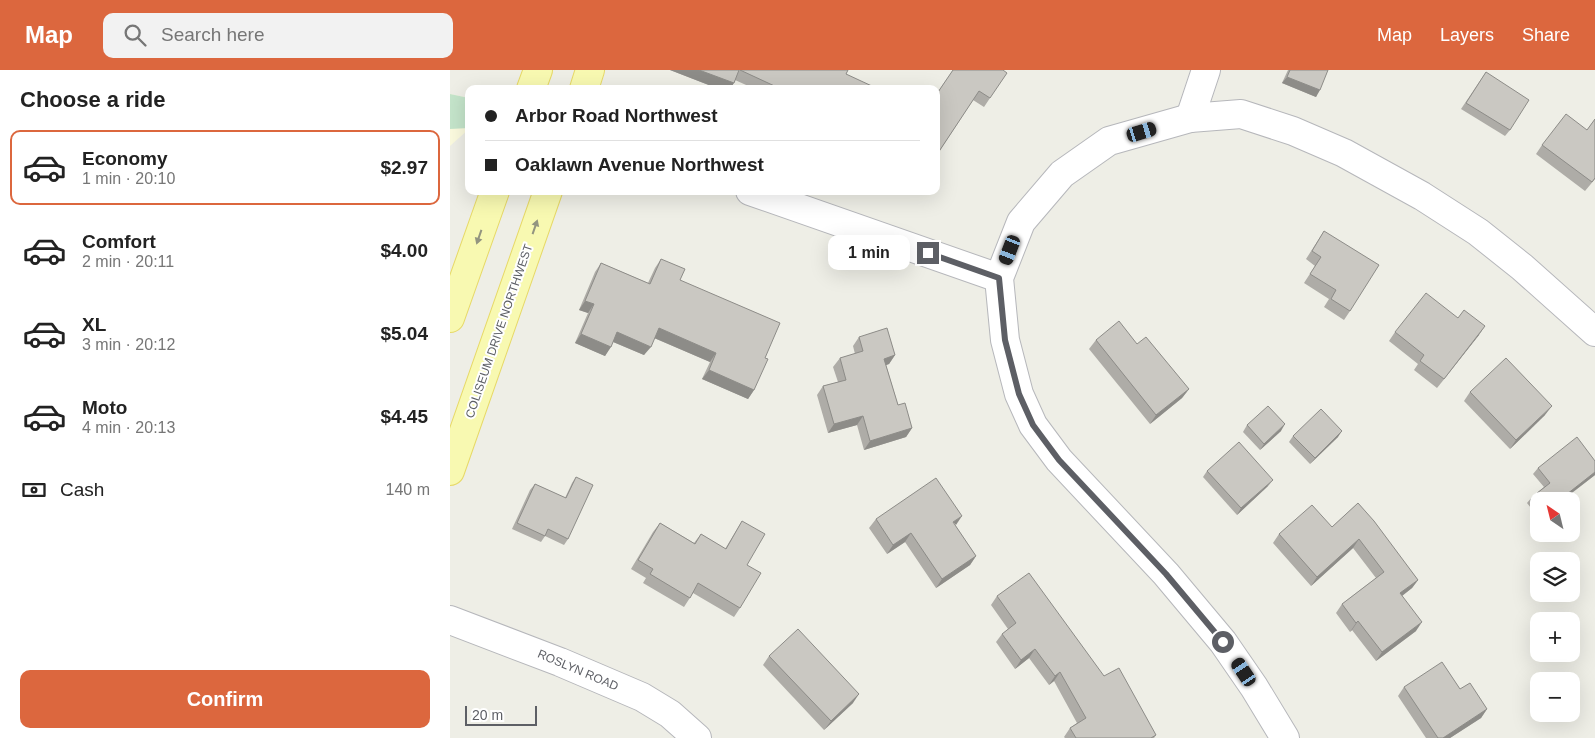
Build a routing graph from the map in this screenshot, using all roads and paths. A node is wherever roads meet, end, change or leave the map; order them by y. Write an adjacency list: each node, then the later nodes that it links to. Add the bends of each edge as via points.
1 (538, 70): 4 (main road)
2 (590, 70): 5 (main road)
3 (1206, 70): 6 (street)
4 (532, 85)
5 (585, 85)
6 (1190, 118): 10 (street, via 1109,141 1062,174 1021,222); 12 (street, via 1240,114 1293,131 1344,154 1422,196 1478,232 1522,266)
7 (494, 195): 11 (main road, one-way to 11)
8 (547, 195): 13 (main road, COLISEUM DRIVE NORTHWEST, one-way to 8)
9 (761, 195): 10 (street)
10 (999, 278): 16 (street, via 1005,340 1019,394 1033,425 1059,460 1166,574 1223,642)
11 (450, 318)
12 (1595, 332)
13 (450, 472)
14 (450, 620): 15 (street, ROSLYN ROAD, via 642,697 670,714)
15 (697, 738)
16 (1285, 738)

